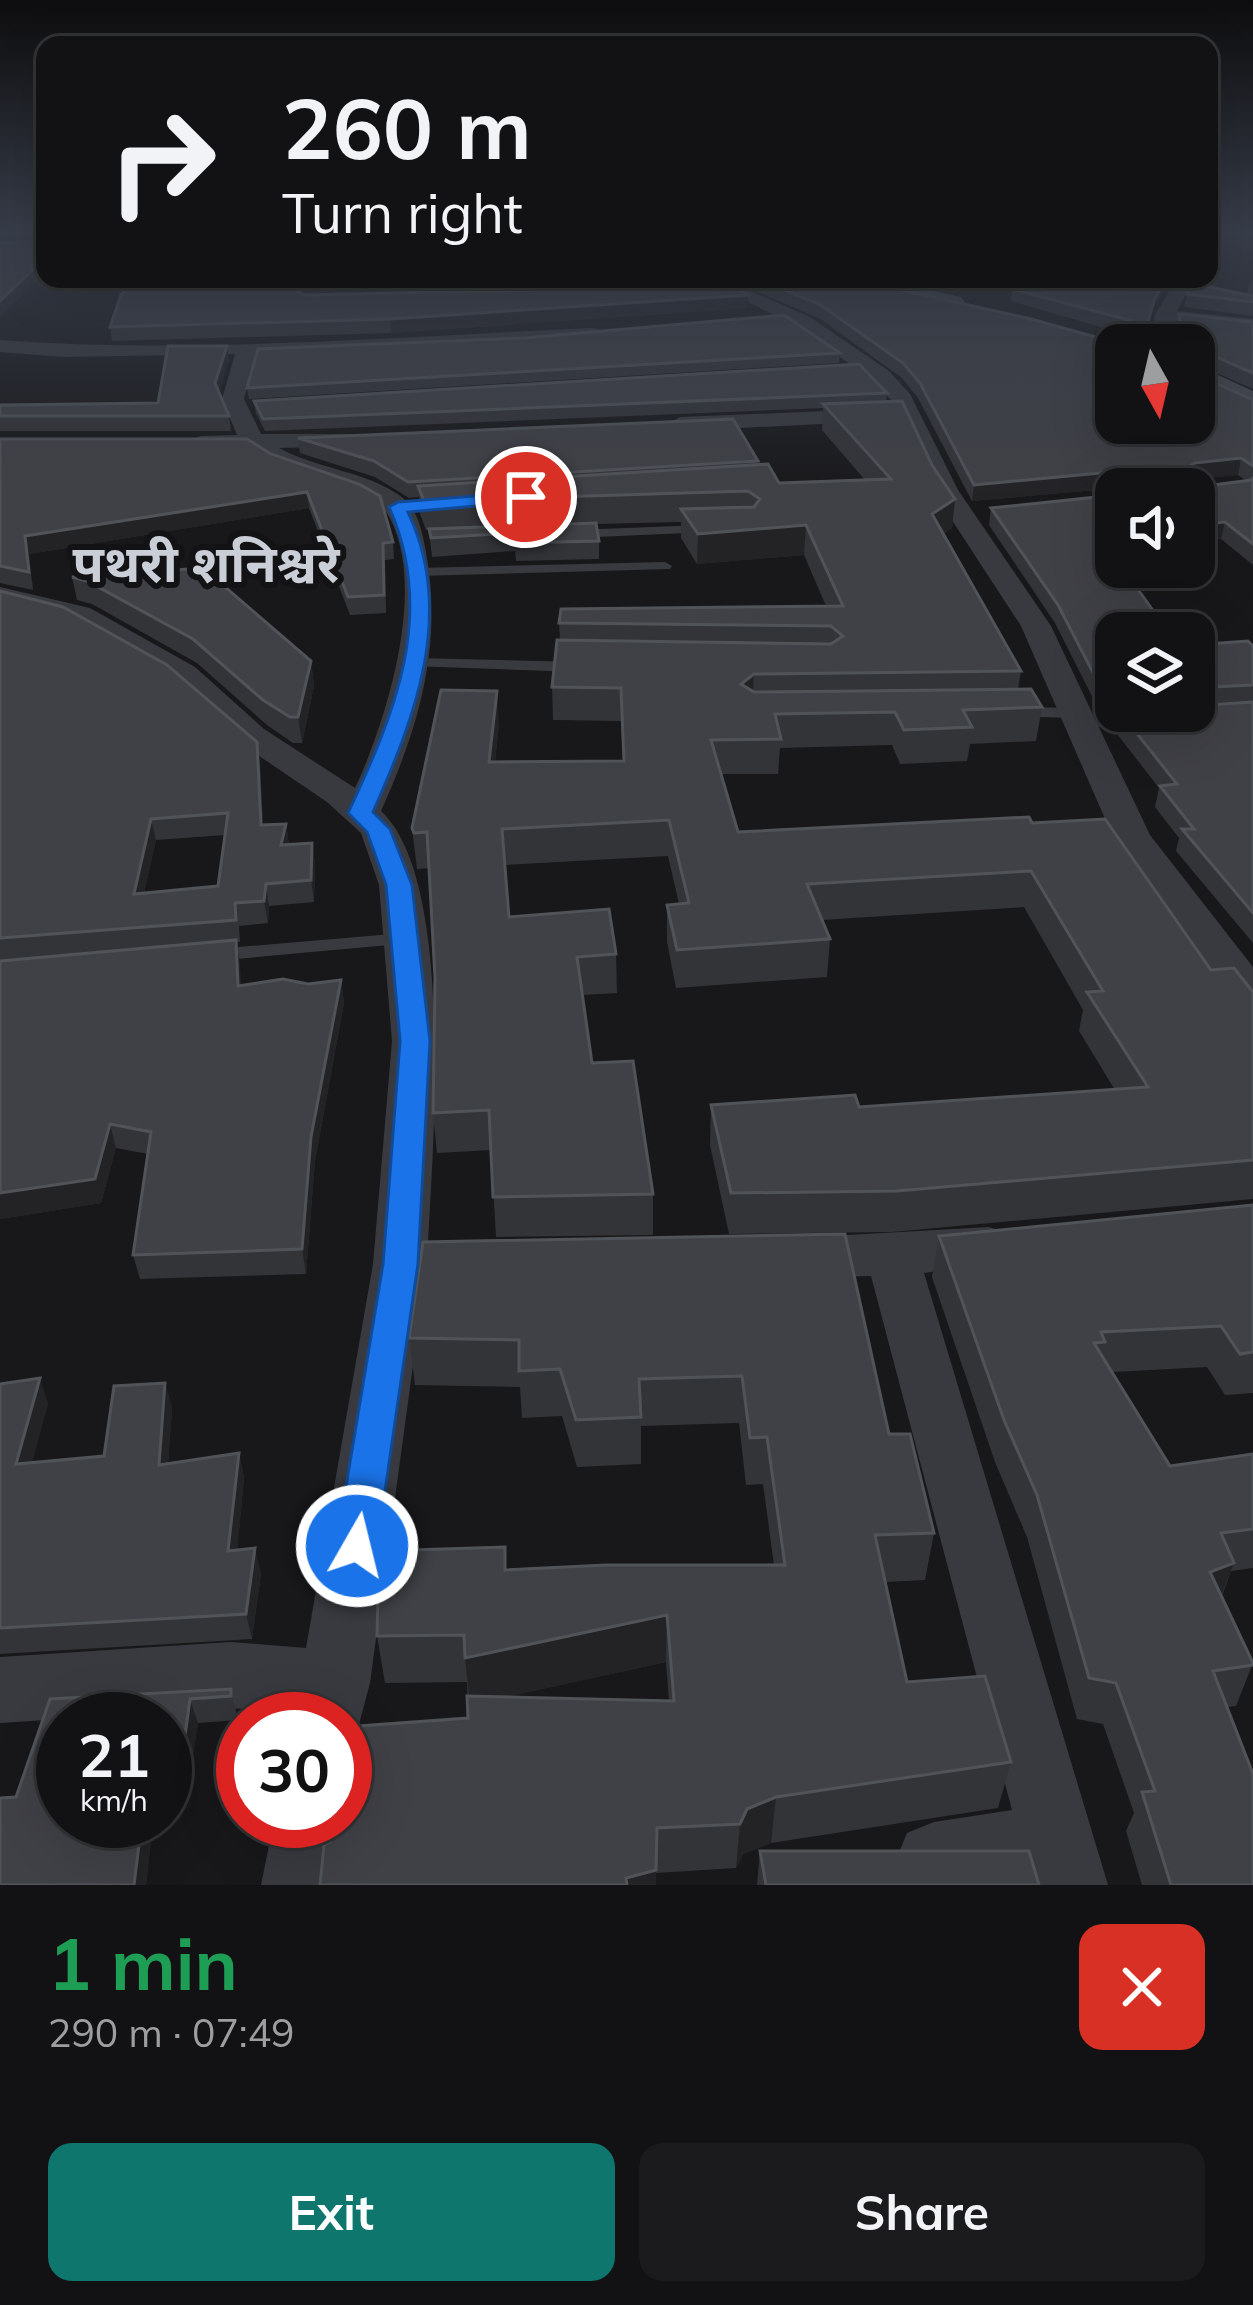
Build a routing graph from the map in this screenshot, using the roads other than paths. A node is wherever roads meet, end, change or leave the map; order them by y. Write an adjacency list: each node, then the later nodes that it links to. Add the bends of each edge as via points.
1 (799, 320): 9 (street)
2 (1209, 320): 3 (street)
3 (1253, 325)
4 (619, 332): 6 (street, via 291,340)
5 (0, 346): 6 (street)
6 (247, 348): 12 (street, via 235,384)
7 (1215, 384): 8 (main road)
8 (1253, 403)
9 (912, 415): 10 (street); 22 (street, via 946,491 973,514 1036,626)
10 (658, 425)
11 (376, 438): 12 (street)
12 (258, 442): 13 (street); 17 (street, via 408,507 421,538)
13 (171, 443)
14 (724, 529): 15 (lane)
15 (567, 534)
16 (665, 566): 17 (lane)
17 (417, 572): 19 (street)
18 (0, 596): 24 (street, via 79,614 184,674 252,736)
19 (417, 663): 20 (lane); 24 (street)
20 (605, 668)
21 (992, 712): 22 (lane)
22 (1075, 718): 23 (lane); 27 (street, via 1120,837)
23 (1095, 718)
24 (361, 813): 25 (street, via 378,829 399,885)
25 (404, 939): 26 (lane); 32 (street, via 415,1041)
26 (190, 957)
27 (1253, 996)
28 (1027, 1243): 29 (street)
29 (892, 1256): 30 (street); 37 (street)
30 (751, 1258)
31 (518, 1262): 32 (street)
32 (400, 1264): 35 (street)
33 (0, 1690): 34 (street, via 231,1676)
34 (296, 1692)
35 (334, 1692)
36 (306, 1848): 39 (street)
37 (1064, 1863): 38 (street)
38 (874, 1869)
39 (299, 1885)

